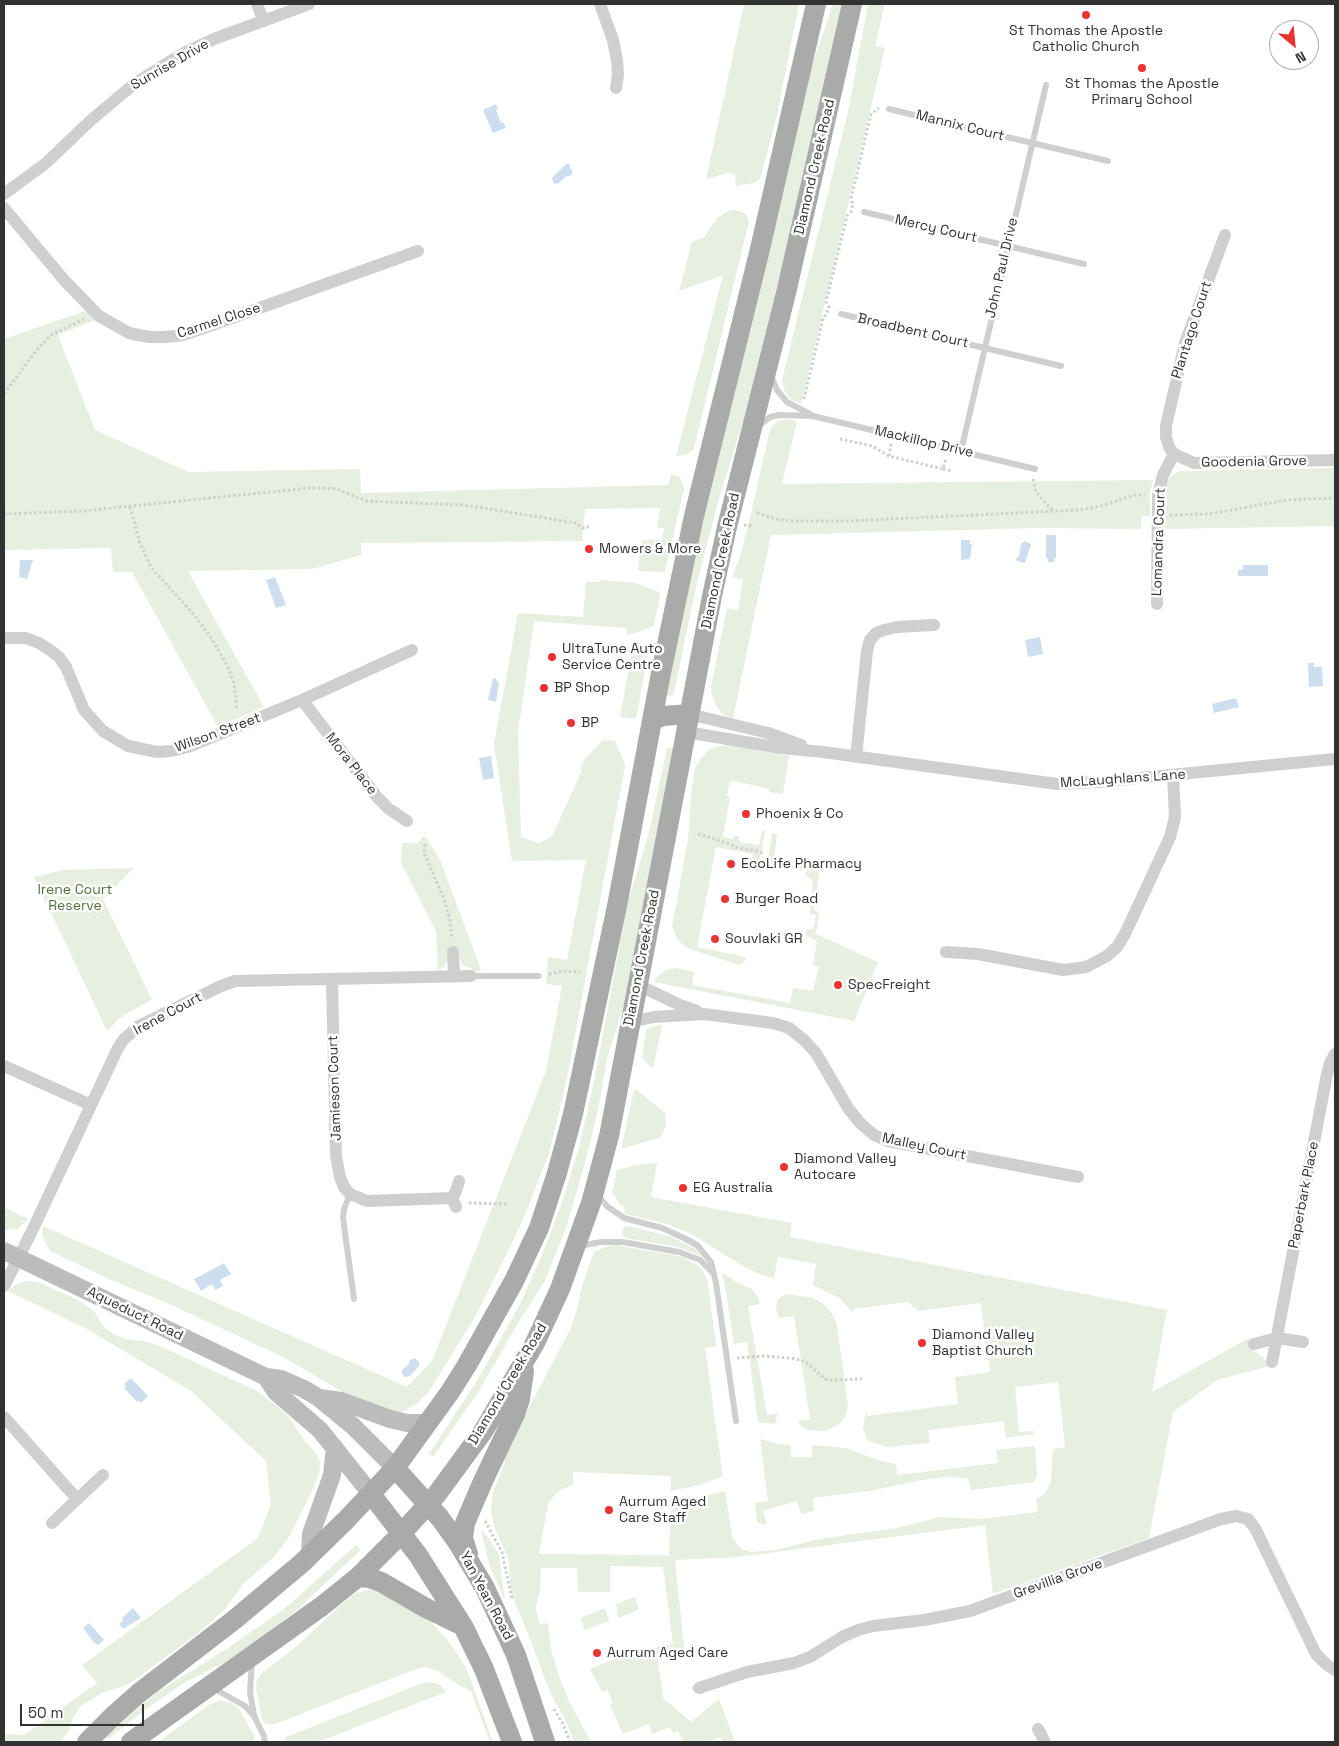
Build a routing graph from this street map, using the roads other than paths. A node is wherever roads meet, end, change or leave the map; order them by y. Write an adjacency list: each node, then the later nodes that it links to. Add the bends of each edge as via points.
1 (257, 4): 7 (street)
2 (309, 4): 6 (street, Sunrise Drive)
3 (600, 4): 9 (street, via 618,60)
4 (816, 4): 35 (main road, via 698,498)
5 (852, 4): 22 (main road, Diamond Creek Road)
6 (276, 9): 7 (street, Sunrise Drive)
7 (263, 20): 13 (street, Sunrise Drive, via 186,52 134,84 46,163)
8 (1046, 85): 11 (lane, John Paul Drive)
9 (616, 88)
10 (890, 109): 11 (lane, Mannix Court)
11 (1031, 144): 12 (lane, Mannix Court); 17 (lane, John Paul Drive)
12 (1108, 161)
13 (4, 194)
14 (4, 208): 18 (street, Carmel Close, via 96,313 129,333 149,337 182,335)
15 (864, 212): 17 (lane, Mercy Court)
16 (1225, 235): 27 (street, Plantago Court, via 1185,343 1169,407 1166,437)
17 (1007, 246): 19 (lane, Mercy Court); 21 (lane, John Paul Drive)
18 (418, 251)
19 (1084, 264)
20 (842, 314): 21 (lane, Broadbent Court)
21 (984, 348): 23 (lane, Broadbent Court); 26 (lane, John Paul Drive)
22 (767, 364): 24 (lane, Mackillop Drive, via 780,395); 25 (main road, Diamond Creek Road)
23 (1061, 366)
24 (814, 416): 25 (lane, Mackillop Drive, via 770,417); 26 (lane, Mackillop Drive)
25 (748, 440): 36 (main road, Diamond Creek Road, via 712,596)
26 (961, 451): 29 (lane, Mackillop Drive)
27 (1174, 454): 28 (street, Goodenia Grove, via 1194,463); 30 (street, Lomandra Court, via 1163,475 1158,495)
28 (1335, 460)
29 (1035, 469)
30 (1157, 604)
31 (934, 625): 38 (street, via 884,630 870,640)
32 (4, 638): 34 (street, Wilson Street, via 26,638 59,657 92,721 114,739 143,750 157,752 188,747)
33 (412, 650): 34 (street, Wilson Street)
34 (302, 700): 41 (street, Mora Place, via 377,797)
35 (653, 720): 36 (main road, via 672,730); 72 (main road, via 617,906 558,1173 514,1281 467,1364)
36 (688, 723): 37 (street, McLaughlans Lane, via 768,733); 37 (street, McLaughlans Lane, via 745,743); 48 (main road, Diamond Creek Road)
37 (823, 752): 38 (street, McLaughlans Lane)
38 (856, 757): 40 (street, McLaughlans Lane, via 1057,784)
39 (1335, 759): 40 (street, McLaughlans Lane)
40 (1173, 776): 43 (street, via 1175,817 1170,838 1125,934 1107,956 1086,967 1063,970 978,954)
41 (407, 821)
42 (453, 952): 44 (street)
43 (946, 952)
44 (454, 976): 45 (street, Irene Court); 47 (street, Irene Court)
45 (471, 976): 46 (lane, Irene Court)
46 (539, 976)
47 (332, 979): 53 (street, Irene Court, via 235,981 139,1026 118,1048); 57 (street, Jamieson Court, via 336,1156 340,1177)
48 (638, 985): 49 (street, Malley Court); 50 (main road, Diamond Creek Road)
49 (704, 1014): 50 (street, Malley Court); 54 (street, Malley Court, via 789,1028 816,1053 848,1108 874,1135 888,1141)
50 (630, 1022): 56 (main road, Diamond Creek Road, via 614,1112)
51 (1335, 1054): 63 (street, Paperbark Place, via 1327,1074)
52 (4, 1066): 53 (street)
53 (91, 1105): 59 (street, Irene Court)
54 (1078, 1177)
55 (459, 1181): 57 (street, via 454,1203 373,1201)
56 (594, 1191): 58 (main road, Diamond Creek Road); 60 (lane, via 608,1207 624,1218 662,1228 697,1245 711,1262)
57 (350, 1194): 62 (lane, via 343,1218)
58 (576, 1247): 60 (lane, via 613,1242 679,1252 700,1260); 66 (main road, Diamond Creek Road, via 552,1307)
59 (11, 1255): 61 (street, Irene Court); 68 (main road, Aqueduct Road)
60 (715, 1275): 71 (lane)
61 (4, 1286)
62 (354, 1299)
63 (1277, 1338): 64 (street); 65 (street); 67 (street, Paperbark Place)
64 (1303, 1342)
65 (1254, 1344)
66 (524, 1362): 78 (main road, Diamond Creek Road, via 484,1430); 82 (main road, via 523,1383 515,1414 465,1523 463,1538)
67 (1272, 1362)
68 (266, 1377): 69 (main road, Aqueduct Road, via 293,1383); 73 (main road, Aqueduct Road, via 276,1392 314,1424)
69 (319, 1398): 72 (main road, via 341,1401 407,1423); 74 (main road, Aqueduct Road)
70 (4, 1417): 77 (street)
71 (736, 1421)
72 (428, 1423): 74 (main road)
73 (335, 1448): 76 (main road, Aqueduct Road); 81 (main road, via 332,1475 311,1534)
74 (395, 1468): 76 (main road); 78 (main road, Yan Yean Road)
75 (103, 1475): 77 (street)
76 (371, 1494): 80 (main road); 81 (main road)
77 (78, 1499): 79 (street)
78 (428, 1504): 80 (main road, Diamond Creek Road); 82 (main road, Yan Yean Road)
79 (52, 1523)
80 (401, 1534): 83 (main road, Diamond Creek Road); 84 (main road)
81 (310, 1556): 91 (main road, via 139,1693)
82 (475, 1571): 95 (main road, Yan Yean Road, via 516,1655)
83 (358, 1577): 84 (main road, via 381,1582); 85 (main road, Diamond Creek Road)
84 (463, 1626): 94 (main road, via 484,1669)
85 (252, 1657): 87 (main road, Diamond Creek Road); 89 (lane, via 250,1692)
86 (1335, 1670): 88 (street, Grevillia Grove, via 1316,1654 1255,1528 1248,1519 1236,1516 970,1611 858,1630 794,1663 747,1672)
87 (210, 1686): 89 (lane, via 238,1701); 92 (main road, Diamond Creek Road)
88 (700, 1688)
89 (254, 1716): 93 (lane)
90 (1038, 1729): 96 (street)
91 (88, 1742)
92 (131, 1742)
93 (265, 1742)
94 (512, 1742)
95 (545, 1742)
96 (1045, 1742)

